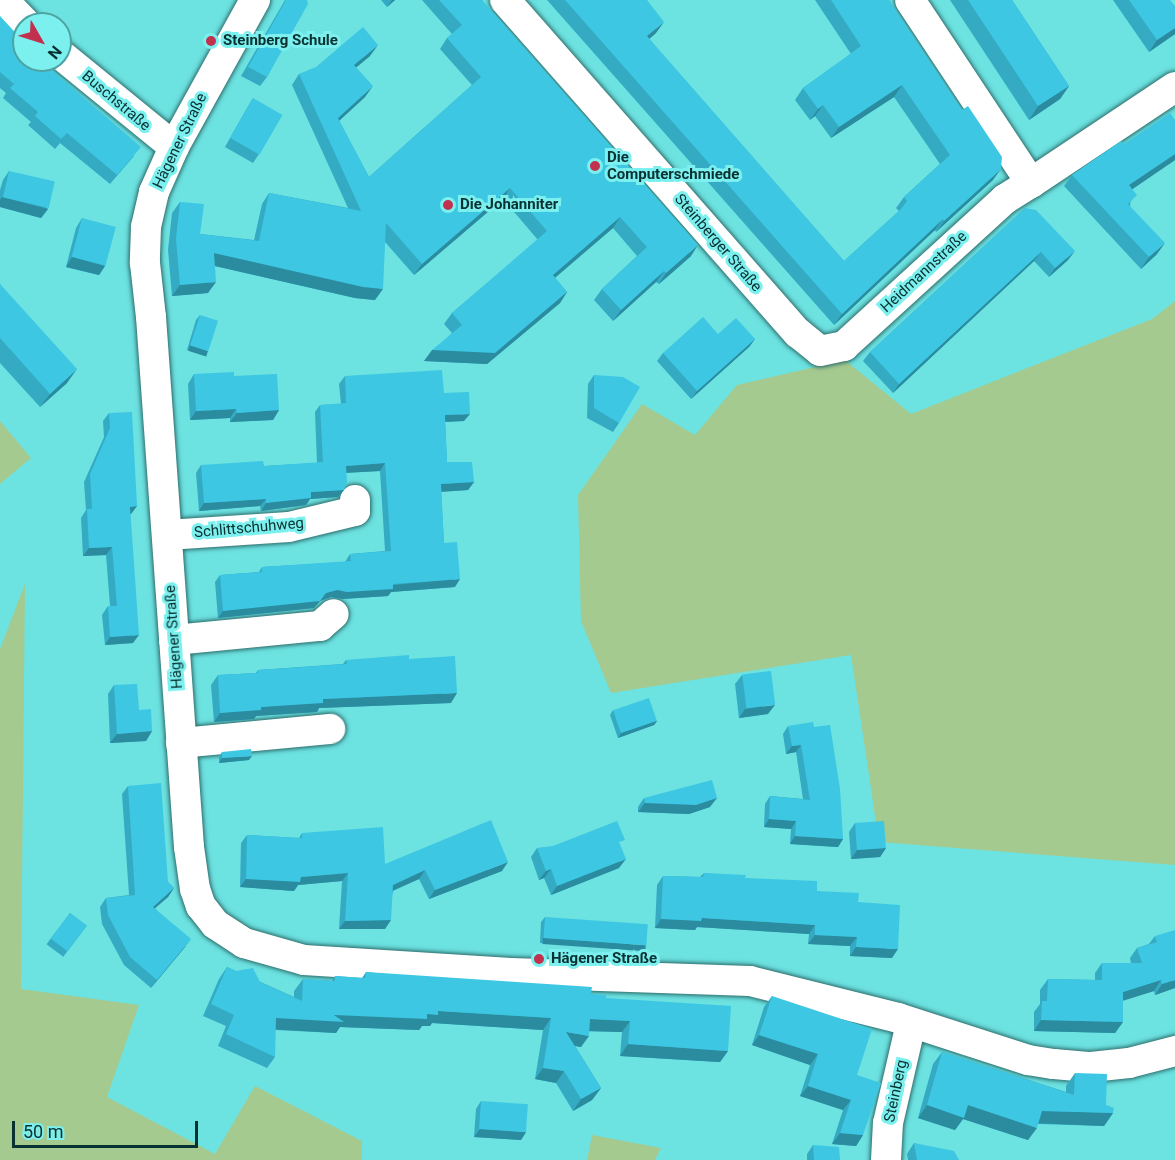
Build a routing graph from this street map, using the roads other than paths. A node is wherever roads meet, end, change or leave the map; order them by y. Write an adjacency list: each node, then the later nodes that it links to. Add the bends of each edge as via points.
1 (3, 0): 5 (street)
2 (255, 0): 8 (street, Hägener Straße)
3 (505, 0): 10 (street, Steinberger Straße)
4 (910, 0): 9 (street)
5 (14, 12)
6 (72, 64): 8 (street, Buschstraße)
7 (1175, 87): 9 (street, Heidmannstraße)
8 (174, 147): 12 (street, Hägener Straße, via 154,192 146,227 145,263)
9 (1031, 183): 10 (street, Heidmannstraße, via 989,213 844,346 826,351)
10 (815, 348)
11 (354, 500): 12 (street, Schlittschuhweg, via 355,511 289,527)
12 (167, 535): 14 (street, Hägener Straße)
13 (334, 614): 14 (street, via 320,626)
14 (174, 640): 16 (street, Hägener Straße)
15 (330, 729): 16 (street)
16 (181, 743): 17 (street, Hägener Straße, via 195,889 201,906 215,924 244,943 282,956 339,963 750,981)
17 (911, 1023): 18 (street, Hägener Straße, via 1028,1060 1054,1064 1129,1064); 19 (street, Steinberg, via 888,1123)
18 (1175, 1051)
19 (886, 1160)

